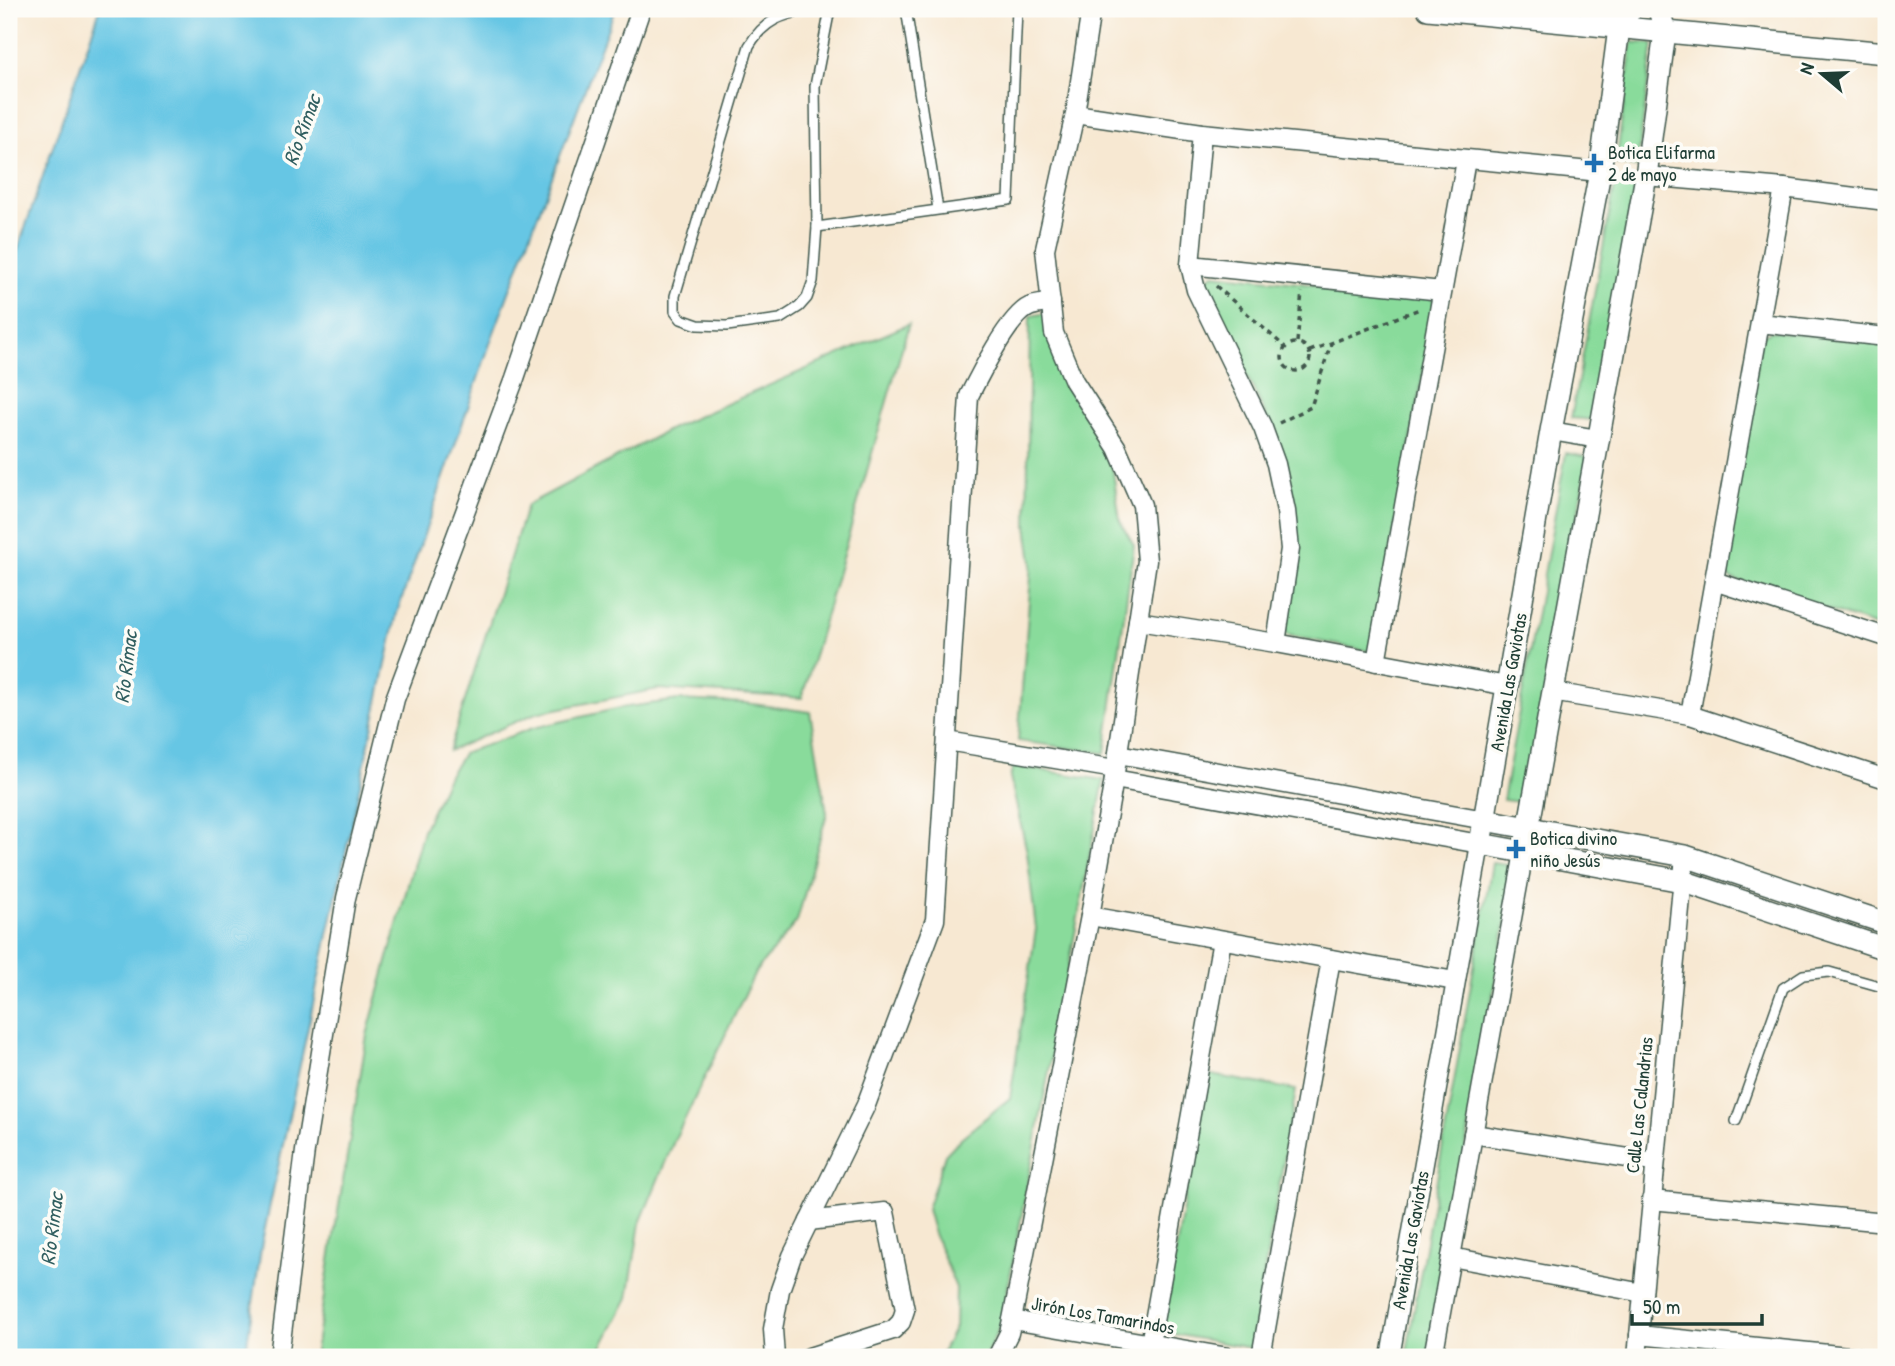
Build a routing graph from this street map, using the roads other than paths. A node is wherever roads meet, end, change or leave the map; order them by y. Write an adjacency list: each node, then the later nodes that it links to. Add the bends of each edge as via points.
1 (641, 9): 64 (street, via 515,378 395,699 346,898 305,1151)
2 (810, 9): 21 (lane, via 773,19 749,46 674,296 675,311 681,319 698,325 780,319 807,298 813,281)
3 (830, 9): 21 (lane, via 815,86)
4 (906, 9): 20 (lane)
5 (1017, 9): 20 (lane, via 1009,200)
6 (1091, 9): 13 (street)
7 (1428, 9): 10 (street)
8 (1631, 9): 10 (street, Avenida Las Gaviotas)
9 (1659, 9): 11 (street)
10 (1619, 28): 11 (street); 16 (street, Avenida Las Gaviotas)
11 (1665, 32): 12 (street); 17 (street)
12 (1886, 53)
13 (1074, 114): 14 (street); 24 (street, via 1045,248)
14 (1202, 133): 15 (street); 22 (street)
15 (1466, 160): 16 (street); 23 (street)
16 (1600, 172): 27 (street, Avenida Las Gaviotas)
17 (1646, 176): 18 (street); 28 (street)
18 (1784, 188): 19 (street); 25 (street)
19 (1886, 201)
20 (938, 209): 21 (lane)
21 (817, 228)
22 (1190, 265): 23 (street); 32 (street, via 1196,290 1263,428 1281,488 1290,549)
23 (1443, 291): 33 (street)
24 (1051, 302): 30 (street, via 1054,333 1074,381 1117,448 1142,505 1147,561); 37 (street, via 1026,308 1000,340 969,396)
25 (1760, 323): 26 (street); 29 (street)
26 (1886, 337)
27 (1551, 431): 28 (street); 34 (street, Avenida Las Gaviotas)
28 (1598, 439): 35 (street)
29 (1714, 581): 31 (street); 36 (street)
30 (1138, 621): 32 (street); 38 (street)
31 (1886, 637)
32 (1276, 643): 33 (street)
33 (1376, 662): 34 (street)
34 (1507, 686): 40 (street, Avenida Las Gaviotas)
35 (1552, 692): 36 (street); 41 (street)
36 (1690, 715): 39 (street)
37 (947, 741): 38 (street); 57 (street, via 935,920 866,1105)
38 (1116, 767): 40 (street); 42 (street); 46 (street)
39 (1886, 779)
40 (1485, 820): 41 (street); 42 (street, Avenida Las Gaviotas)
41 (1528, 827): 43 (street); 44 (street)
42 (1480, 844): 43 (street); 51 (street, Avenida Las Gaviotas)
43 (1524, 852): 45 (street); 54 (street)
44 (1685, 856): 45 (street, Calle Las Calandrias); 47 (street)
45 (1682, 881): 49 (street); 55 (street, Calle Las Calandrias)
46 (1090, 916): 48 (street); 61 (street)
47 (1886, 923)
48 (1222, 940): 50 (street); 63 (street)
49 (1886, 948)
50 (1331, 959): 51 (street); 69 (street)
51 (1455, 981): 70 (street, Avenida Las Gaviotas)
52 (1886, 988): 53 (lane, via 1829,972 1803,975 1783,988)
53 (1736, 1121)
54 (1473, 1134): 55 (street); 59 (street)
55 (1654, 1162): 56 (street, Calle Las Calandrias)
56 (1651, 1200): 58 (street); 60 (street, Calle Las Calandrias)
57 (809, 1221): 65 (street, via 780,1290 773,1329); 66 (street, via 885,1212 905,1310 893,1330)
58 (1886, 1222)
59 (1451, 1257): 60 (street); 71 (street)
60 (1643, 1293): 62 (street, Calle Las Calandrias)
61 (1012, 1320): 63 (street, Jirón Los Tamarindos); 67 (street)
62 (1639, 1335): 72 (street, Calle Las Calandrias); 73 (street)
63 (1150, 1344): 68 (street, Jirón Los Tamarindos)
64 (279, 1357)
65 (775, 1357)
66 (809, 1357)
67 (997, 1357)
68 (1228, 1357)
69 (1261, 1357)
70 (1390, 1357)
71 (1433, 1357)
72 (1637, 1357)
73 (1858, 1357)

